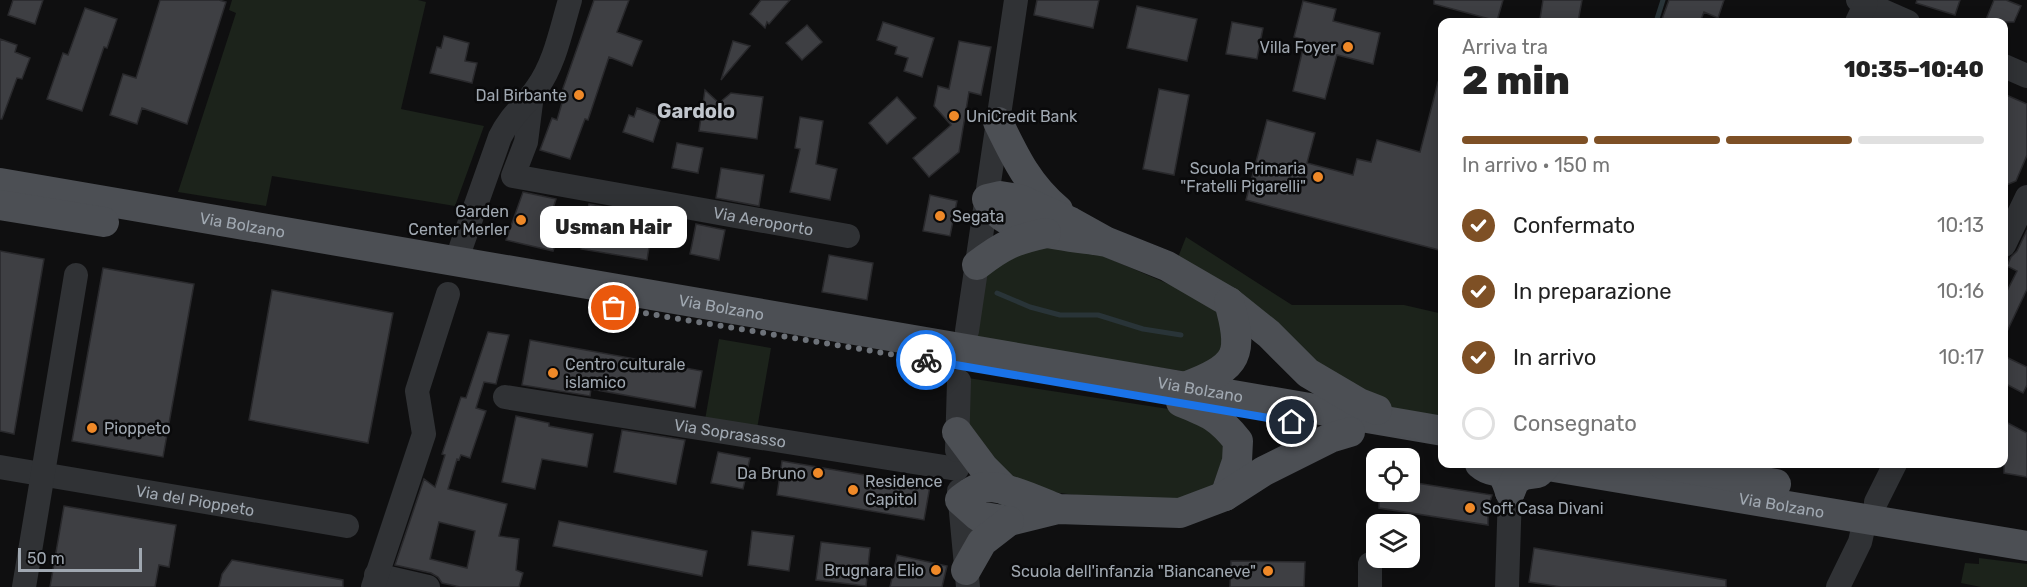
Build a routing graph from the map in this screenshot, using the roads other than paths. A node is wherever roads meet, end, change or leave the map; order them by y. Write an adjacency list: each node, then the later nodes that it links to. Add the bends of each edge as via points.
1 (570, 0): 7 (street, Via Aeroporto, via 552,61)
2 (1016, 0): 8 (street)
3 (1860, 9): 4 (street)
4 (1893, 18)
5 (2008, 68): 6 (street)
6 (2027, 76)
7 (532, 95): 14 (street, Via Aeroporto, via 526,142 513,176); 16 (street, Via Aeroporto, via 506,123)
8 (998, 122): 11 (street); 13 (main road, via 1022,171)
9 (0, 183): 23 (main road, Via Bolzano)
10 (2027, 197): 15 (street)
11 (987, 199): 13 (main road, via 1019,199); 17 (street)
12 (0, 205): 23 (main road, Via Bolzano)
13 (1059, 227): 17 (main road, via 1017,239); 20 (main road, via 1167,266)
14 (848, 236)
15 (2008, 237)
16 (461, 247)
17 (977, 265): 21 (street)
18 (76, 275): 36 (street)
19 (448, 294): 48 (street, via 417,391 424,434)
20 (1229, 302): 23 (main road, via 1237,348 1229,362 1212,377); 25 (main road, via 1308,373 1359,403)
21 (967, 331)
22 (959, 381): 26 (street)
23 (1184, 394): 25 (main road, Via Bolzano); 27 (main road, Via Bolzano); 39 (main road, via 1226,426 1238,441 1237,461)
24 (505, 397): 35 (street, Via Soprasasso)
25 (1429, 428)
26 (957, 432): 35 (street); 37 (main road)
27 (1350, 432): 28 (main road, Via Bolzano); 39 (main road, via 1264,471)
28 (1438, 447)
29 (0, 467): 36 (street, Via del Pioppeto)
30 (1486, 468): 38 (main road, via 1500,472)
31 (1540, 468): 38 (main road, via 1538,473 1515,480)
32 (1569, 468): 42 (main road, Via Bolzano)
33 (1702, 468): 42 (main road, Via Bolzano)
34 (1893, 468): 42 (street)
35 (957, 469): 40 (street)
36 (42, 474): 44 (street, Via del Pioppeto); 49 (street)
37 (1007, 491): 40 (main road, via 986,487); 41 (main road)
38 (1510, 492): 51 (street)
39 (1225, 496): 41 (main road, via 1180,513)
40 (960, 500): 43 (main road, via 978,516); 47 (street)
41 (1058, 508): 43 (main road)
42 (1870, 511): 45 (main road, Via Bolzano); 46 (main road, Via Bolzano); 52 (street)
43 (1009, 520): 47 (main road, via 982,542)
44 (347, 526)
45 (2027, 528)
46 (2027, 546)
47 (967, 578)
48 (374, 581): 50 (street)
49 (24, 587)
50 (428, 587)
51 (1507, 587)
52 (1838, 587)

